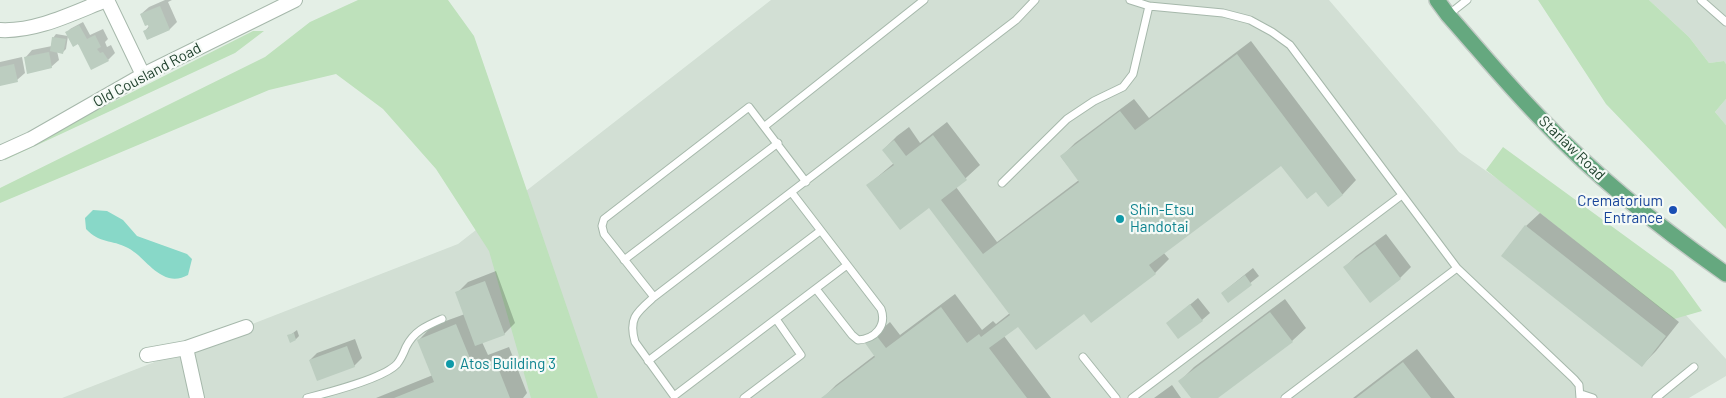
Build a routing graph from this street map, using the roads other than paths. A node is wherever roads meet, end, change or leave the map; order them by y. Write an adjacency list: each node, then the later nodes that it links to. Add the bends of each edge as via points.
1 (106, 0): 12 (street, via 27,28); 13 (street)
2 (295, 0): 13 (street, Old Cousland Road)
3 (924, 0): 14 (lane)
4 (1035, 0): 17 (lane, via 1016,20)
5 (1130, 0): 9 (lane)
6 (1437, 0): 10 (main road, Starlaw Road)
7 (1467, 0): 10 (lane)
8 (1701, 0): 11 (lane)
9 (1149, 6): 18 (lane, via 1133,74 1123,87 1067,119); 20 (lane, via 1223,12 1250,20 1272,32 1304,63)
10 (1448, 15): 25 (main road, Starlaw Road, via 1545,124 1620,194)
11 (1726, 22)
12 (0, 30)
13 (144, 75): 16 (street, Old Cousland Road)
14 (765, 126): 15 (lane); 22 (lane, via 749,107 604,218 604,234)
15 (778, 143): 17 (lane); 22 (lane)
16 (0, 153)
17 (806, 182): 19 (lane)
18 (1002, 183)
19 (792, 193): 21 (lane); 27 (lane)
20 (1402, 195): 24 (lane); 43 (lane)
21 (820, 231): 23 (lane); 34 (lane)
22 (624, 260): 27 (lane)
23 (846, 265): 26 (lane); 26 (lane, via 881,309 882,325 876,333 858,340)
24 (1457, 268): 37 (lane, via 1574,379 1579,385); 44 (lane)
25 (1726, 274)
26 (816, 288): 29 (lane)
27 (654, 297): 34 (lane, via 638,311 632,322 635,342)
28 (442, 319): 36 (lane, via 414,334 398,363 388,371)
29 (776, 319): 38 (lane); 41 (lane, via 801,355)
30 (246, 327): 31 (street)
31 (186, 348): 32 (street); 39 (street)
32 (147, 355)
33 (1083, 358): 42 (lane)
34 (648, 361): 38 (lane)
35 (1694, 367): 46 (lane)
36 (325, 396): 40 (lane)
37 (1580, 396): 45 (lane)
38 (674, 397)
39 (197, 398)
40 (307, 398)
41 (744, 398)
42 (1116, 398)
43 (1132, 398)
44 (1285, 398)
45 (1593, 398)
46 (1656, 398)

